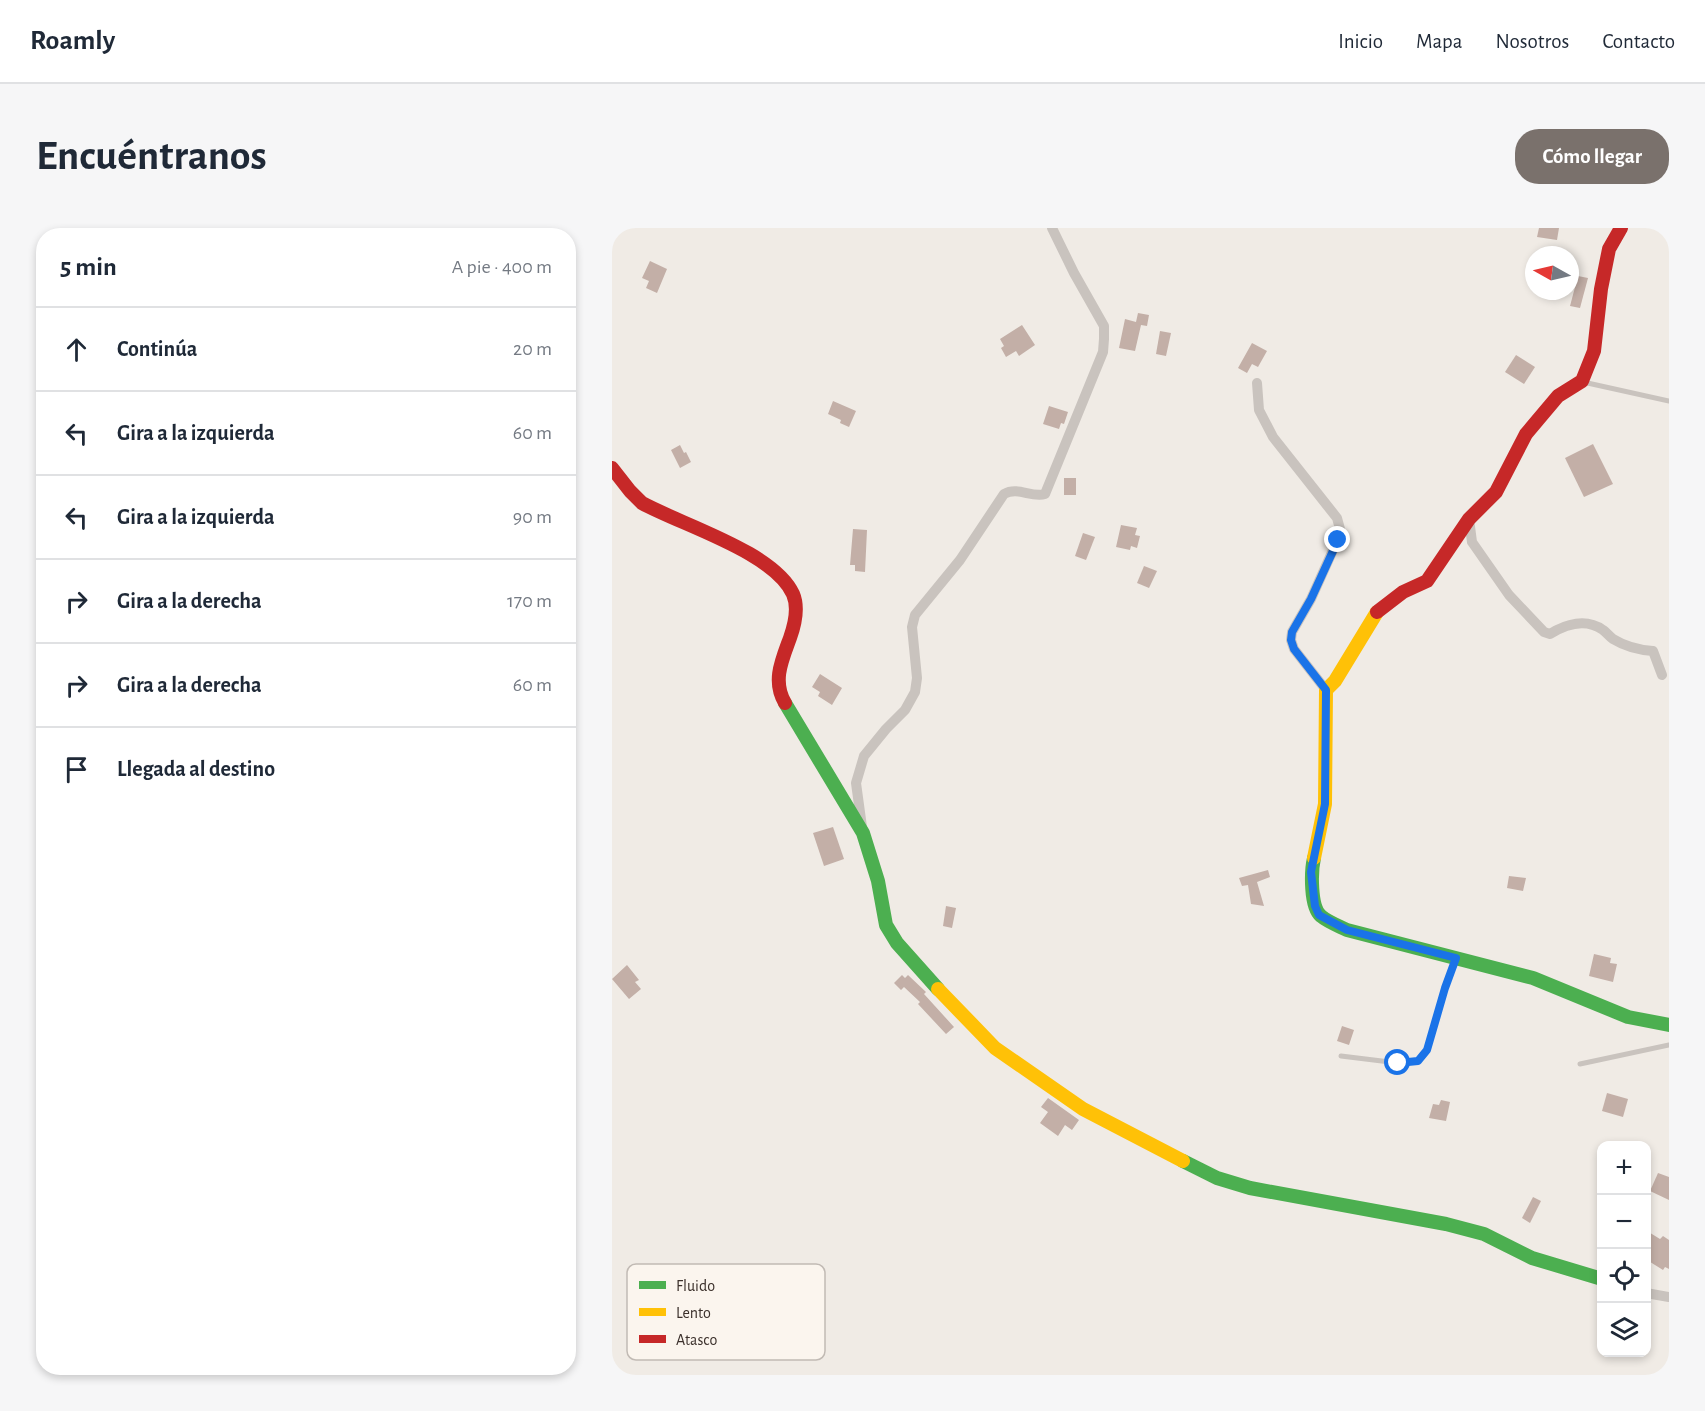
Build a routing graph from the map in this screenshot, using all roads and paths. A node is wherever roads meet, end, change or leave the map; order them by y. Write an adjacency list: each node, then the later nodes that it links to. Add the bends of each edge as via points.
1 (1052, 228): 10 (street, via 1104,327 1103,352 1045,494 1014,491 1004,495 960,560 915,615 915,692 905,710 864,756 858,771)
2 (1621, 228): 3 (street, via 1609,249 1594,351)
3 (1581, 381): 5 (lane); 7 (street, via 1558,396 1526,434 1496,492)
4 (1257, 383): 9 (street, via 1259,410 1273,437 1337,518 1340,529 1291,640)
5 (1669, 401)
6 (612, 468): 10 (street, via 639,501 727,543 785,579 794,595 796,614 794,633 783,653 778,676 781,696)
7 (1469, 519): 8 (street, via 1472,542 1509,595 1544,632 1550,634 1586,622 1626,646 1653,651); 9 (street, via 1427,581 1402,592 1378,611)
8 (1662, 675)
9 (1326, 690): 11 (street, via 1325,804 1311,872 1319,915 1347,930)
10 (863, 833): 16 (street, via 878,880 886,925 897,942 995,1048 1083,1109 1216,1178 1484,1234 1532,1258)
11 (1456, 958): 12 (street, via 1533,978 1628,1017); 14 (lane, via 1427,1050 1418,1061 1398,1063)
12 (1669, 1025)
13 (1669, 1046): 15 (lane)
14 (1341, 1056)
15 (1580, 1064)
16 (1597, 1278)
17 (1651, 1294): 18 (street)
18 (1669, 1297)

